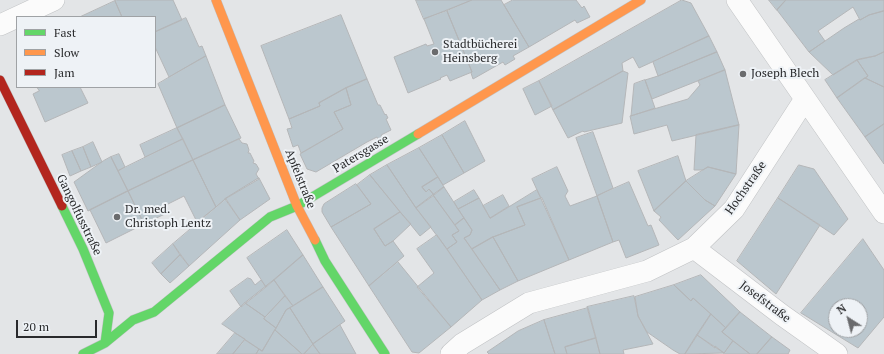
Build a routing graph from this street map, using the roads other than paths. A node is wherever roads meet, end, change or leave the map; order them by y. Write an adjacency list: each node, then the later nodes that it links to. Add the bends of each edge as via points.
1 (54, 0): 5 (street)
2 (216, 0): 10 (street, Apfelstraße)
3 (641, 0): 10 (street, Patersgasse)
4 (737, 0): 9 (street)
5 (18, 16)
6 (16, 17): 7 (street)
7 (0, 24)
8 (0, 80): 13 (street, Gangolfusstraße, via 83,249 109,314)
9 (805, 99): 11 (street); 12 (street, Hochstraße, via 734,209)
10 (297, 206): 13 (street, Patersgasse, via 270,217 154,312 133,320); 15 (street, Apfelstraße, via 325,261)
11 (884, 213)
12 (694, 248): 16 (street, Hochstraße, via 648,270 529,303 462,344); 17 (street, Josefstraße)
13 (104, 343): 14 (street)
14 (83, 354)
15 (385, 354)
16 (451, 354)
17 (837, 354)

